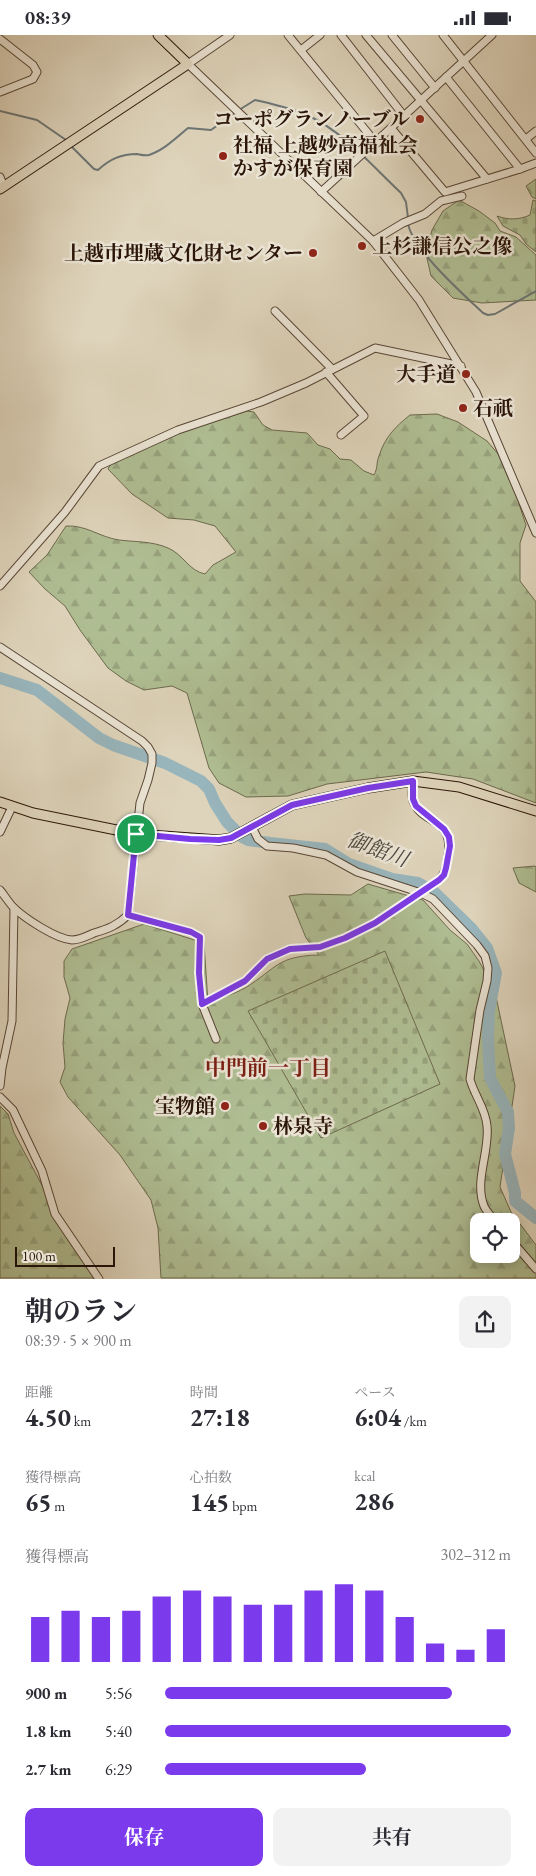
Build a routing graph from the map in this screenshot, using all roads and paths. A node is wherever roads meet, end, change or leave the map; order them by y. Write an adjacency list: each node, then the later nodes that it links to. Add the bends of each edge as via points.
1 (158, 35): 13 (main road)
2 (230, 35): 13 (street)
3 (288, 35): 11 (street)
4 (320, 35): 11 (street)
5 (341, 35): 18 (street)
6 (366, 35): 17 (street)
7 (392, 35): 15 (street)
8 (443, 35): 12 (street)
9 (487, 37): 12 (street)
10 (0, 39): 16 (street, via 37,71 33,79)
11 (301, 49): 22 (street)
12 (464, 60): 14 (street); 21 (street)
13 (188, 64): 28 (main road); 29 (street)
14 (446, 77): 15 (street); 25 (street)
15 (435, 88): 17 (street)
16 (0, 92)
17 (420, 101): 18 (street); 27 (street)
18 (404, 116): 19 (street)
19 (391, 128): 22 (street); 27 (street, via 445,192)
20 (536, 131): 21 (street)
21 (526, 139): 23 (street)
22 (376, 143): 29 (street)
23 (536, 153)
24 (536, 163): 25 (street)
25 (520, 169): 27 (street)
26 (0, 177): 28 (street)
27 (486, 179)
28 (2, 188)
29 (321, 193): 31 (street)
30 (462, 196): 31 (street, via 441,201 425,214)
31 (373, 241): 33 (street, via 419,300)
32 (275, 311): 34 (street)
33 (461, 366): 34 (street, via 375,348); 36 (street, via 476,392)
34 (329, 370): 35 (street, via 364,416); 37 (street, via 261,402 178,430 99,466)
35 (341, 435)
36 (536, 533)
37 (0, 586)
38 (0, 647): 45 (street, via 148,747 152,763 140,803)
39 (413, 781): 42 (main road, via 459,787); 43 (main road, via 292,805); 47 (street, via 416,806 444,829 450,846 444,875)
40 (0, 802): 41 (main road)
41 (12, 807): 44 (street); 45 (main road)
42 (536, 811)
43 (252, 827): 45 (main road, via 231,838 219,840); 47 (street, via 258,839 267,846 326,855 357,872)
44 (0, 832)
45 (136, 834): 49 (street)
46 (0, 890): 48 (street)
47 (421, 893): 50 (street, via 345,938 320,947 290,949 267,959 245,981); 54 (street, via 433,899 477,945 488,968 470,1079 487,1125 482,1193)
48 (14, 908): 49 (street, via 38,925 74,940 115,926); 52 (street, via 12,1021)
49 (128, 915): 50 (street, via 200,937)
50 (202, 1004): 51 (street)
51 (216, 1039)
52 (0, 1086)
53 (0, 1097): 57 (street, via 13,1110 42,1171 55,1214)
54 (489, 1213)
55 (520, 1250): 56 (street)
56 (536, 1269)
57 (98, 1279)

